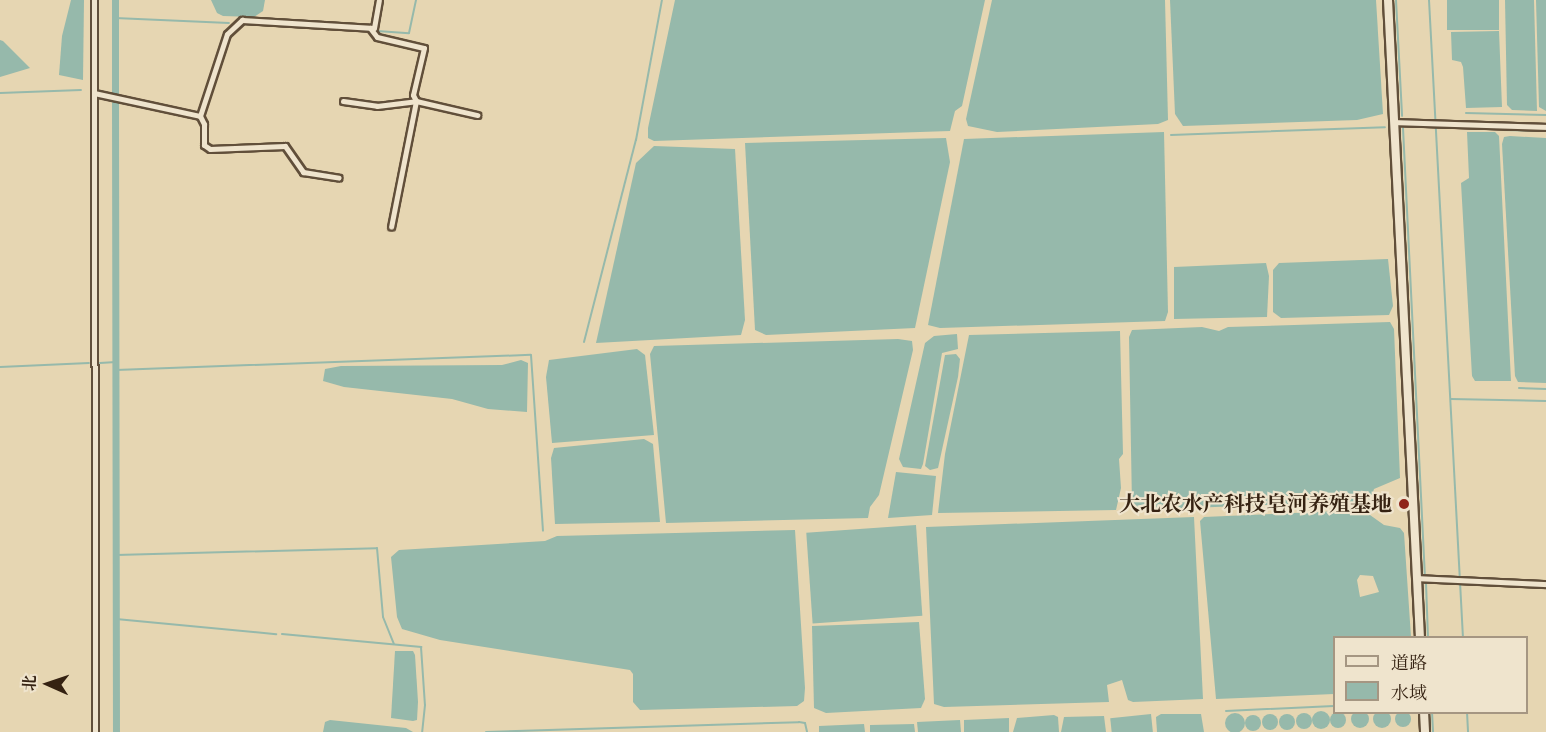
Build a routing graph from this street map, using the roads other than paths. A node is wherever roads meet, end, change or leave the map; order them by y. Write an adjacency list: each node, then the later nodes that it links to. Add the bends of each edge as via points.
1 (94, 0): 5 (street)
2 (379, 0): 4 (street, via 374,28)
3 (1388, 0): 10 (street)
4 (370, 28): 7 (street, via 377,37 424,48 413,95); 9 (street, via 242,20 227,34)
5 (94, 93): 9 (street); 18 (street)
6 (343, 101): 7 (street, via 377,106)
7 (416, 101): 8 (street); 13 (street)
8 (477, 115)
9 (200, 116): 12 (street, via 204,145 210,149 285,146 303,172)
10 (1394, 122): 11 (street); 14 (street)
11 (1546, 127)
12 (339, 178)
13 (391, 227)
14 (1418, 578): 15 (street); 16 (street)
15 (1546, 584)
16 (1420, 636)
17 (1424, 714): 19 (street)
18 (95, 732)
19 (1425, 732)

